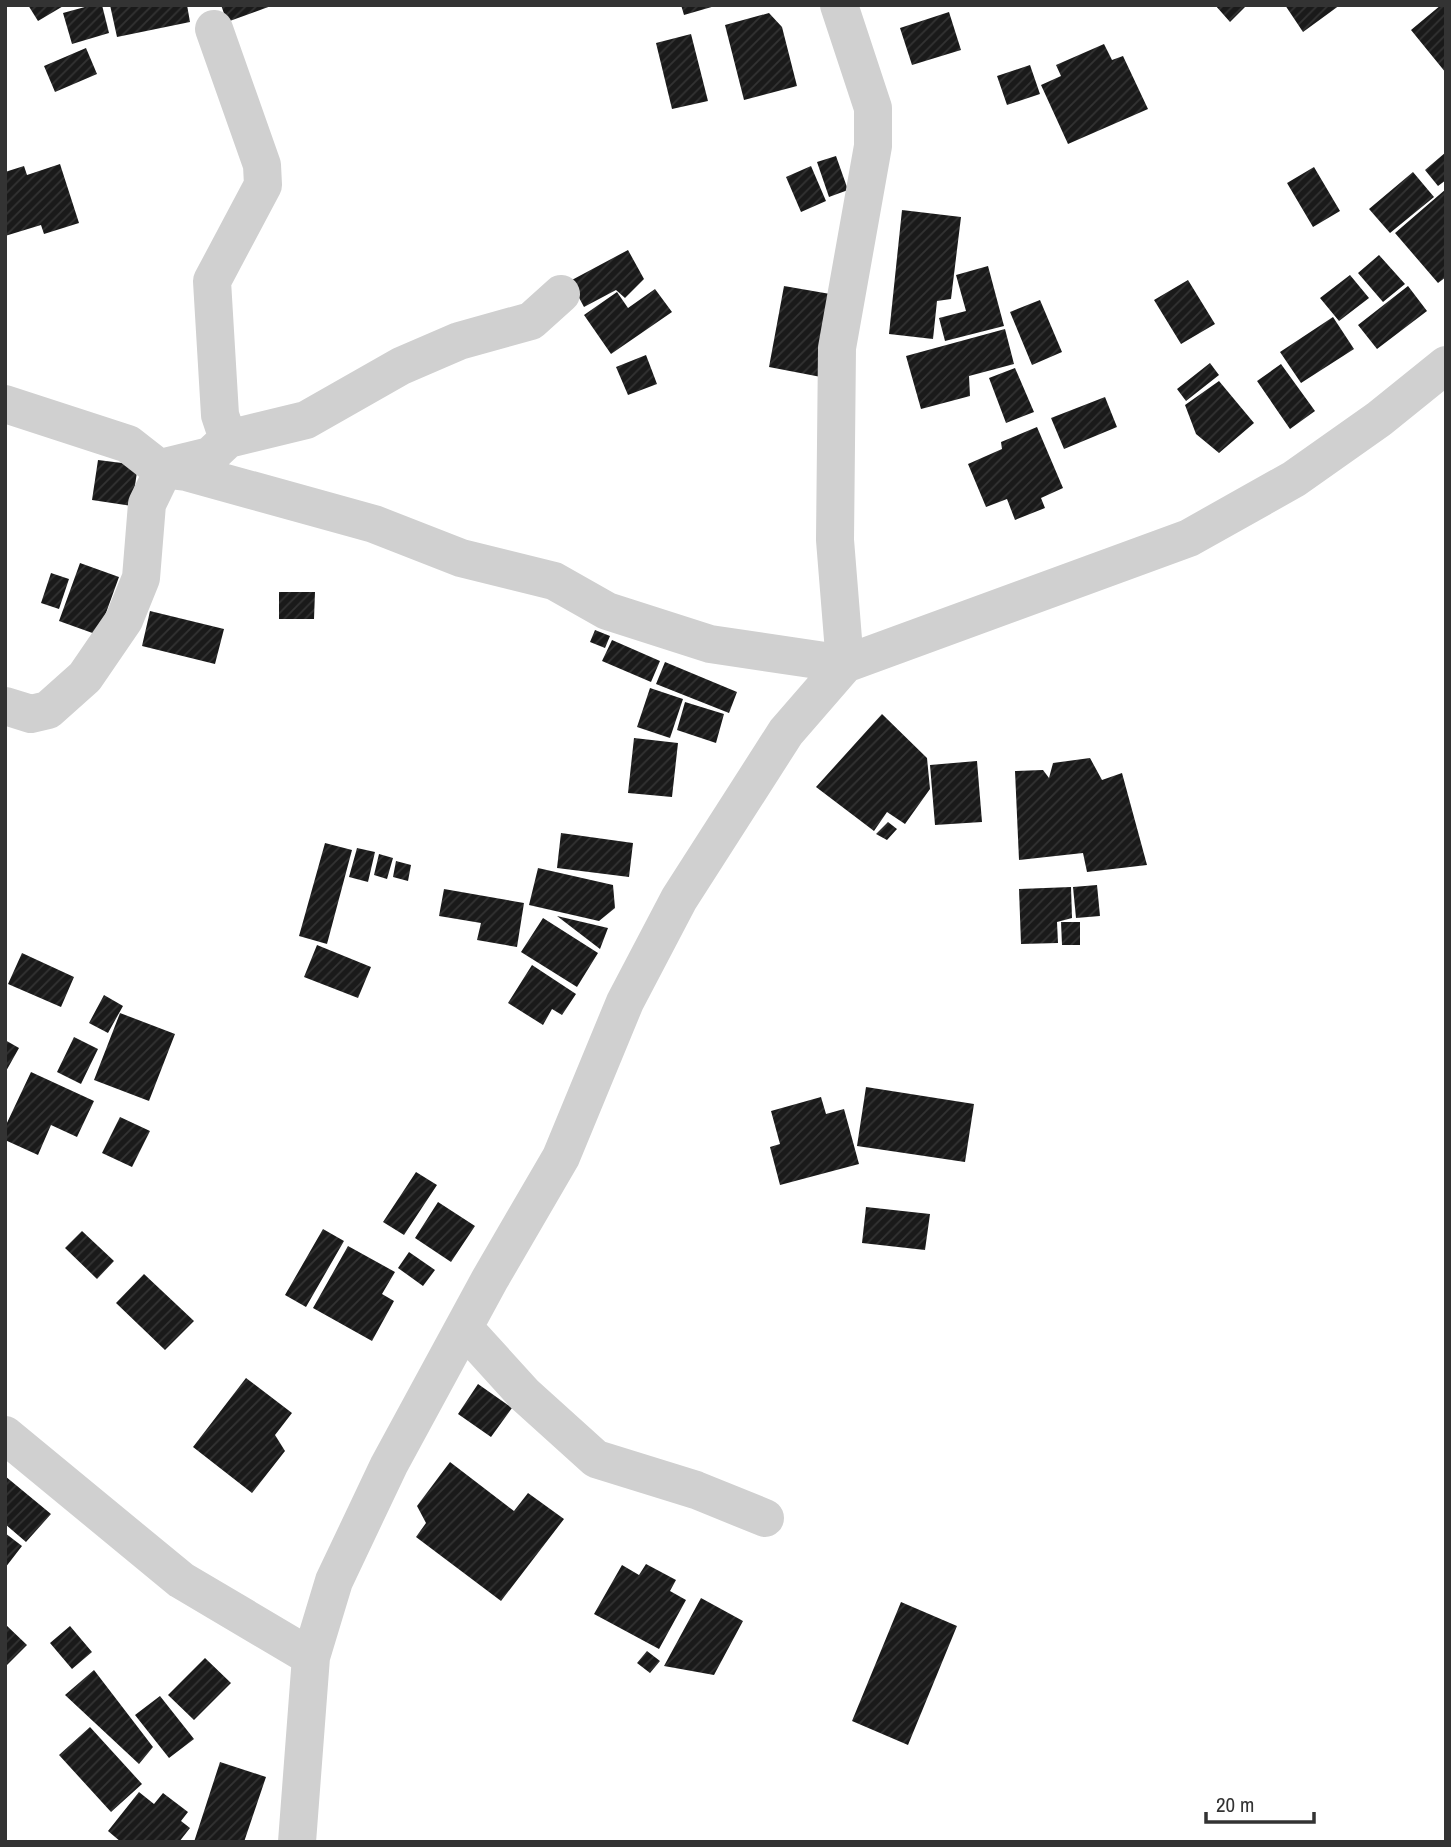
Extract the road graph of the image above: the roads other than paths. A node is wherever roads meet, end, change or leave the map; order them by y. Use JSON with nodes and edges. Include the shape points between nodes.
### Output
{"nodes":[{"id":1,"x":839,"y":5,"type":"edge"},
{"id":2,"x":215,"y":29,"type":"dead end"},
{"id":3,"x":561,"y":294,"type":"dead end"},
{"id":4,"x":1446,"y":365,"type":"edge"},
{"id":5,"x":5,"y":404,"type":"edge"},
{"id":6,"x":228,"y":439,"type":"junction"},
{"id":7,"x":162,"y":469,"type":"junction"},
{"id":8,"x":845,"y":664,"type":"junction"},
{"id":9,"x":5,"y":706,"type":"edge"},
{"id":10,"x":464,"y":1328,"type":"junction"},
{"id":11,"x":5,"y":1435,"type":"edge"},
{"id":12,"x":765,"y":1518,"type":"dead end"},
{"id":13,"x":311,"y":1657,"type":"junction"},
{"id":14,"x":297,"y":1842,"type":"edge"}],
"edges":[{"from":1,"to":8,"type":"street","via":[[873,108],[873,146],[837,348],[835,540]]},
{"from":2,"to":6,"type":"street","via":[[262,165],[263,185],[212,281],[220,415]]},
{"from":3,"to":6,"type":"street","via":[[531,321],[459,341],[401,366],[306,420]]},
{"from":4,"to":8,"type":"street","via":[[1294,479],[1189,538]]},
{"from":5,"to":7,"type":"street","via":[[128,444]]},
{"from":6,"to":7,"type":"street","via":[[209,456]]},
{"from":7,"to":8,"type":"street","via":[[374,524],[461,558],[554,581],[607,611],[710,644]]},
{"from":7,"to":9,"type":"street","via":[[147,504],[141,578],[124,620],[85,677],[48,710],[31,714]]},
{"from":8,"to":10,"type":"street","via":[[786,732],[679,899],[625,1002],[561,1157]]},
{"from":10,"to":12,"type":"street","via":[[524,1394],[596,1458]]},
{"from":10,"to":13,"type":"street","via":[[389,1465],[334,1581]]},
{"from":11,"to":13,"type":"street","via":[[181,1580]]},
{"from":13,"to":14,"type":"street"}]}
